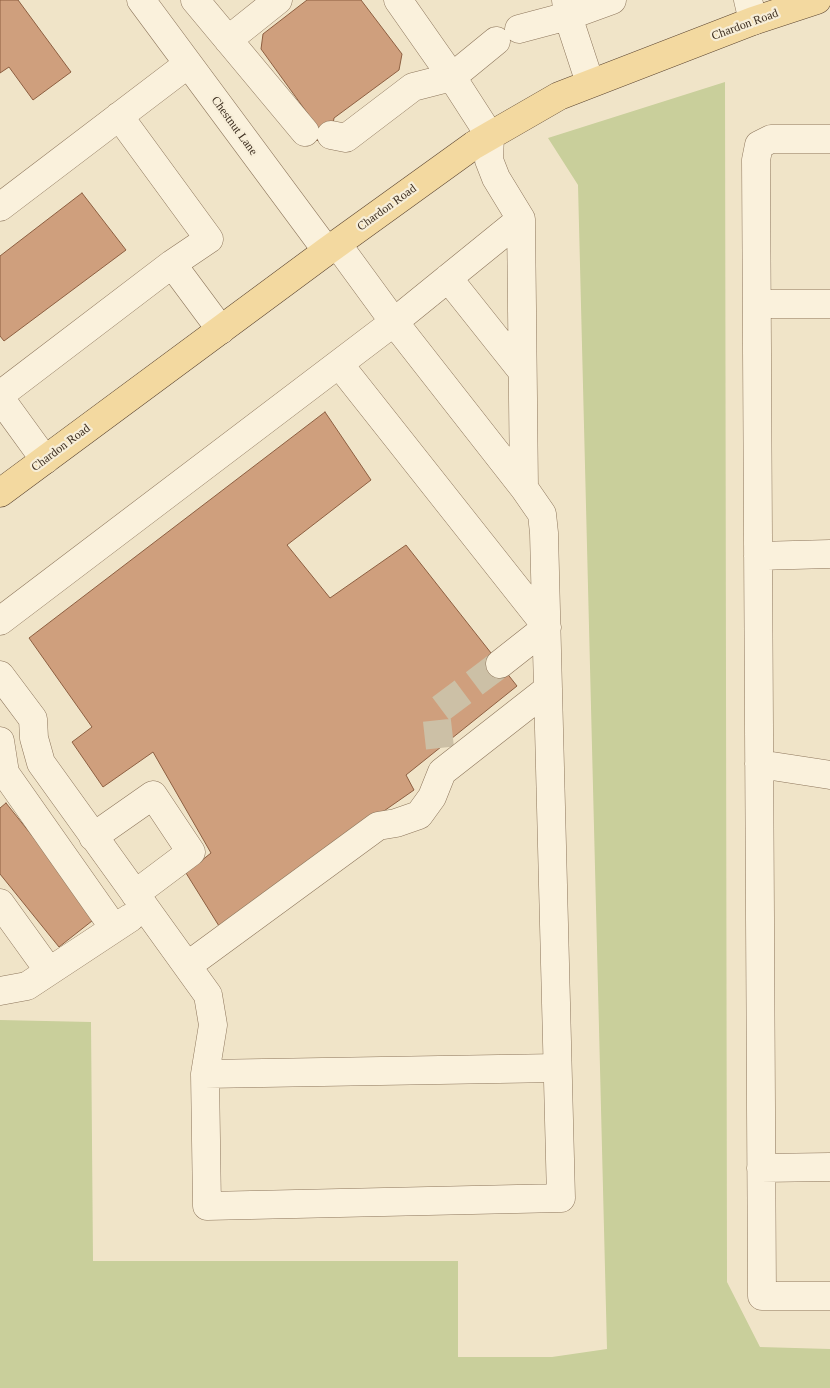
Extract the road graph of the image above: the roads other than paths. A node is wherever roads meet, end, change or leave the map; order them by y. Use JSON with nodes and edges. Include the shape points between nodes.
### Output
{"nodes":[{"id":1,"x":187,"y":0,"type":"edge"},
{"id":2,"x":195,"y":0,"type":"edge"},
{"id":3,"x":278,"y":0,"type":"edge"},
{"id":4,"x":398,"y":0,"type":"edge"},
{"id":5,"x":612,"y":0,"type":"edge"},
{"id":6,"x":817,"y":0,"type":"edge"},
{"id":7,"x":567,"y":8,"type":"edge"},
{"id":8,"x":148,"y":10,"type":"edge"},
{"id":9,"x":750,"y":10,"type":"edge"},
{"id":10,"x":228,"y":40,"type":"junction"},
{"id":11,"x":188,"y":64,"type":"junction"},
{"id":12,"x":452,"y":77,"type":"junction"},
{"id":13,"x":590,"y":84,"type":"junction"},
{"id":14,"x":119,"y":116,"type":"junction"},
{"id":15,"x":490,"y":136,"type":"junction"},
{"id":16,"x":830,"y":139,"type":"edge"},
{"id":17,"x":0,"y":207,"type":"edge"},
{"id":18,"x":521,"y":219,"type":"junction"},
{"id":19,"x":332,"y":248,"type":"junction"},
{"id":20,"x":172,"y":264,"type":"junction"},
{"id":21,"x":448,"y":278,"type":"junction"},
{"id":22,"x":758,"y":304,"type":"junction"},
{"id":23,"x":830,"y":304,"type":"edge"},
{"id":24,"x":394,"y":322,"type":"junction"},
{"id":25,"x":221,"y":330,"type":"junction"},
{"id":26,"x":339,"y":364,"type":"junction"},
{"id":27,"x":522,"y":371,"type":"junction"},
{"id":28,"x":0,"y":396,"type":"edge"},
{"id":29,"x":45,"y":460,"type":"junction"},
{"id":30,"x":524,"y":488,"type":"junction"},
{"id":31,"x":0,"y":494,"type":"edge"},
{"id":32,"x":830,"y":554,"type":"edge"},
{"id":33,"x":758,"y":556,"type":"junction"},
{"id":34,"x":0,"y":621,"type":"edge"},
{"id":35,"x":547,"y":628,"type":"junction"},
{"id":36,"x":500,"y":664,"type":"tunnel mouth"},
{"id":37,"x":0,"y":675,"type":"edge"},
{"id":38,"x":548,"y":689,"type":"junction"},
{"id":39,"x":0,"y":741,"type":"edge"},
{"id":40,"x":759,"y":764,"type":"junction"},
{"id":41,"x":2,"y":774,"type":"edge"},
{"id":42,"x":830,"y":775,"type":"edge"},
{"id":43,"x":93,"y":837,"type":"junction"},
{"id":44,"x":140,"y":901,"type":"junction"},
{"id":45,"x":0,"y":903,"type":"edge"},
{"id":46,"x":114,"y":928,"type":"junction"},
{"id":47,"x":187,"y":966,"type":"junction"},
{"id":48,"x":49,"y":971,"type":"junction"},
{"id":49,"x":0,"y":991,"type":"edge"},
{"id":50,"x":557,"y":1068,"type":"junction"},
{"id":51,"x":205,"y":1074,"type":"junction"},
{"id":52,"x":830,"y":1167,"type":"edge"},
{"id":53,"x":761,"y":1168,"type":"junction"},
{"id":54,"x":830,"y":1296,"type":"edge"}],
"edges":[{"from":1,"to":8,"type":"street"},
{"from":2,"to":10,"type":"street"},
{"from":3,"to":10,"type":"street"},
{"from":4,"to":12,"type":"street"},
{"from":5,"to":7,"type":"street"},
{"from":6,"to":9,"type":"main road","name":"Chardon Road"},
{"from":7,"to":12,"type":"street","via":[[508,35]]},
{"from":7,"to":13,"type":"street"},
{"from":8,"to":11,"type":"street","name":"Chestnut Lane"},
{"from":9,"to":13,"type":"main road","name":"Chardon Road"},
{"from":10,"to":12,"type":"street","via":[[318,134],[346,138],[413,87]]},
{"from":11,"to":14,"type":"street"},
{"from":11,"to":19,"type":"street","name":"Chestnut Lane"},
{"from":12,"to":15,"type":"street"},
{"from":13,"to":15,"type":"main road","name":"Chardon Road","via":[[559,96]]},
{"from":14,"to":17,"type":"street"},
{"from":14,"to":20,"type":"street","via":[[208,239]]},
{"from":15,"to":18,"type":"street","via":[[489,160]]},
{"from":15,"to":19,"type":"main road","name":"Chardon Road"},
{"from":16,"to":22,"type":"street","via":[[770,139],[759,145],[756,160]]},
{"from":18,"to":21,"type":"street"},
{"from":18,"to":27,"type":"street"},
{"from":19,"to":24,"type":"street","name":"Chestnut Lane"},
{"from":19,"to":25,"type":"main road","name":"Chardon Road"},
{"from":20,"to":25,"type":"street"},
{"from":20,"to":28,"type":"street"},
{"from":21,"to":24,"type":"street"},
{"from":21,"to":27,"type":"street"},
{"from":22,"to":23,"type":"street"},
{"from":22,"to":33,"type":"street"},
{"from":24,"to":26,"type":"street"},
{"from":24,"to":30,"type":"street","name":"Chestnut Lane"},
{"from":25,"to":29,"type":"main road","name":"Chardon Road"},
{"from":26,"to":34,"type":"street"},
{"from":26,"to":35,"type":"street"},
{"from":27,"to":30,"type":"street"},
{"from":28,"to":29,"type":"street"},
{"from":29,"to":31,"type":"main road","name":"Chardon Road"},
{"from":30,"to":35,"type":"street","name":"Chestnut Lane","via":[[542,514]]},
{"from":32,"to":33,"type":"street"},
{"from":33,"to":40,"type":"street"},
{"from":35,"to":36,"type":"street"},
{"from":35,"to":38,"type":"street","name":"Chestnut Lane"},
{"from":37,"to":43,"type":"street","via":[[33,719],[41,763]]},
{"from":38,"to":47,"type":"street","via":[[441,760],[432,797],[419,815],[378,826]]},
{"from":38,"to":50,"type":"street","name":"Chestnut Lane"},
{"from":39,"to":41,"type":"street"},
{"from":40,"to":42,"type":"street"},
{"from":40,"to":53,"type":"street"},
{"from":41,"to":46,"type":"street"},
{"from":43,"to":44,"type":"street"},
{"from":43,"to":44,"type":"street","via":[[153,796],[191,852]]},
{"from":44,"to":46,"type":"street"},
{"from":44,"to":47,"type":"street"},
{"from":45,"to":48,"type":"street"},
{"from":46,"to":48,"type":"street"},
{"from":47,"to":51,"type":"street","via":[[208,995],[213,1025]]},
{"from":48,"to":49,"type":"street","via":[[27,986]]},
{"from":50,"to":51,"type":"street"},
{"from":50,"to":51,"type":"street","name":"Chestnut Lane","via":[[561,1198],[207,1206]]},
{"from":52,"to":53,"type":"street"},
{"from":53,"to":54,"type":"street","via":[[762,1296]]}]}
